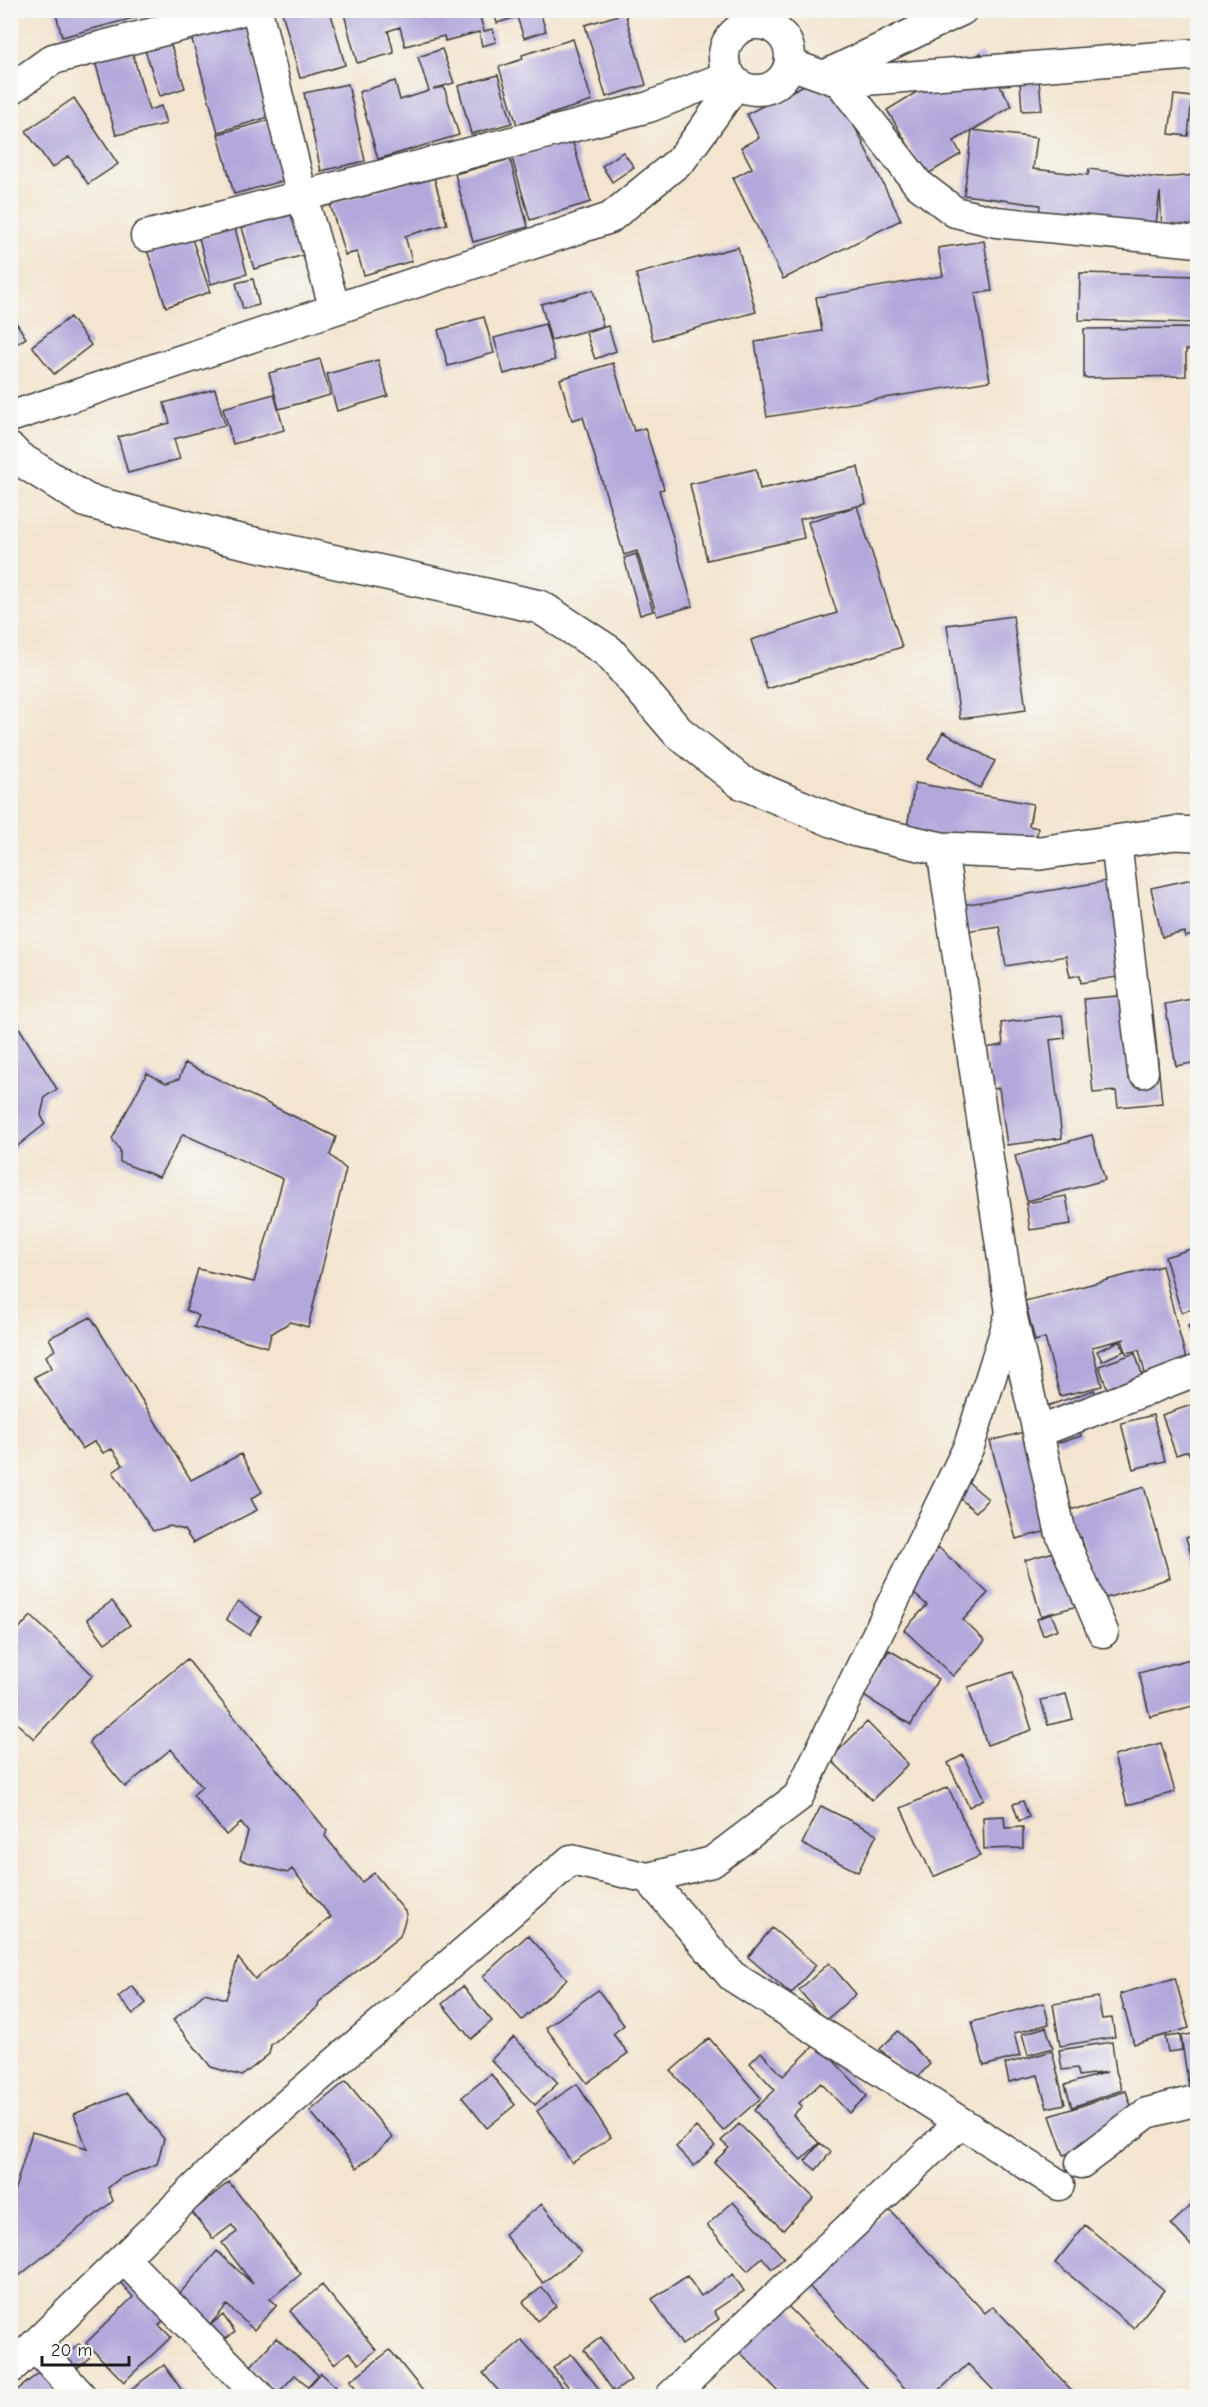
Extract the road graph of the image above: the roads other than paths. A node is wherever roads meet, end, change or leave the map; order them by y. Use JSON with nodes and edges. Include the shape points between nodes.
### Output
{"nodes":[{"id":1,"x":242,"y":10,"type":"edge"},
{"id":2,"x":257,"y":10,"type":"edge"},
{"id":3,"x":962,"y":10,"type":"edge"},
{"id":4,"x":751,"y":17,"type":"edge"},
{"id":5,"x":1197,"y":54,"type":"edge"},
{"id":6,"x":790,"y":64,"type":"junction"},
{"id":7,"x":733,"y":79,"type":"junction"},
{"id":8,"x":832,"y":79,"type":"junction"},
{"id":9,"x":10,"y":90,"type":"edge"},
{"id":10,"x":302,"y":196,"type":"junction"},
{"id":11,"x":146,"y":236,"type":"dead end"},
{"id":12,"x":1197,"y":242,"type":"edge"},
{"id":13,"x":335,"y":309,"type":"junction"},
{"id":14,"x":10,"y":417,"type":"edge"},
{"id":15,"x":10,"y":450,"type":"edge"},
{"id":16,"x":1197,"y":834,"type":"edge"},
{"id":17,"x":1116,"y":842,"type":"junction"},
{"id":18,"x":942,"y":849,"type":"junction"},
{"id":19,"x":1143,"y":1072,"type":"dead end"},
{"id":20,"x":1011,"y":1313,"type":"junction"},
{"id":21,"x":1197,"y":1370,"type":"edge"},
{"id":22,"x":1038,"y":1432,"type":"junction"},
{"id":23,"x":1103,"y":1632,"type":"dead end"},
{"id":24,"x":648,"y":1878,"type":"junction"},
{"id":25,"x":1197,"y":2100,"type":"edge"},
{"id":26,"x":960,"y":2123,"type":"junction"},
{"id":27,"x":1081,"y":2163,"type":"dead end"},
{"id":28,"x":1059,"y":2186,"type":"dead end"},
{"id":29,"x":124,"y":2259,"type":"junction"},
{"id":30,"x":36,"y":2347,"type":"junction"},
{"id":31,"x":10,"y":2369,"type":"edge"},
{"id":32,"x":81,"y":2397,"type":"edge"},
{"id":33,"x":259,"y":2397,"type":"edge"},
{"id":34,"x":671,"y":2397,"type":"edge"}],
"edges":[{"from":1,"to":9,"type":"street","via":[[53,60]]},
{"from":2,"to":10,"type":"street"},
{"from":3,"to":8,"type":"street"},
{"from":4,"to":6,"type":"street","via":[[783,35]]},
{"from":4,"to":7,"type":"street","via":[[728,42],[724,53]]},
{"from":5,"to":8,"type":"street"},
{"from":6,"to":7,"type":"street","via":[[779,82],[770,87],[747,88]]},
{"from":6,"to":8,"type":"street"},
{"from":7,"to":10,"type":"street","via":[[649,107]]},
{"from":7,"to":13,"type":"street","via":[[682,159],[610,218]]},
{"from":8,"to":12,"type":"street","via":[[918,184],[955,212],[996,222]]},
{"from":10,"to":11,"type":"street"},
{"from":10,"to":13,"type":"street"},
{"from":13,"to":14,"type":"street"},
{"from":15,"to":18,"type":"street","via":[[87,501],[227,538],[540,607],[609,652],[678,732],[741,782],[856,830]]},
{"from":16,"to":17,"type":"street","via":[[1175,833]]},
{"from":17,"to":18,"type":"street","via":[[1040,854]]},
{"from":17,"to":19,"type":"street"},
{"from":18,"to":20,"type":"street"},
{"from":20,"to":22,"type":"street"},
{"from":20,"to":24,"type":"street","via":[[969,1446],[798,1797],[712,1862]]},
{"from":21,"to":22,"type":"street"},
{"from":22,"to":23,"type":"street","via":[[1061,1534]]},
{"from":24,"to":26,"type":"street","via":[[732,1976]]},
{"from":24,"to":29,"type":"street","via":[[571,1860],[234,2150]]},
{"from":25,"to":27,"type":"street","via":[[1147,2113]]},
{"from":26,"to":28,"type":"street"},
{"from":26,"to":34,"type":"street"},
{"from":29,"to":30,"type":"street"},
{"from":29,"to":33,"type":"street"},
{"from":30,"to":31,"type":"street"},
{"from":30,"to":32,"type":"street"}]}
